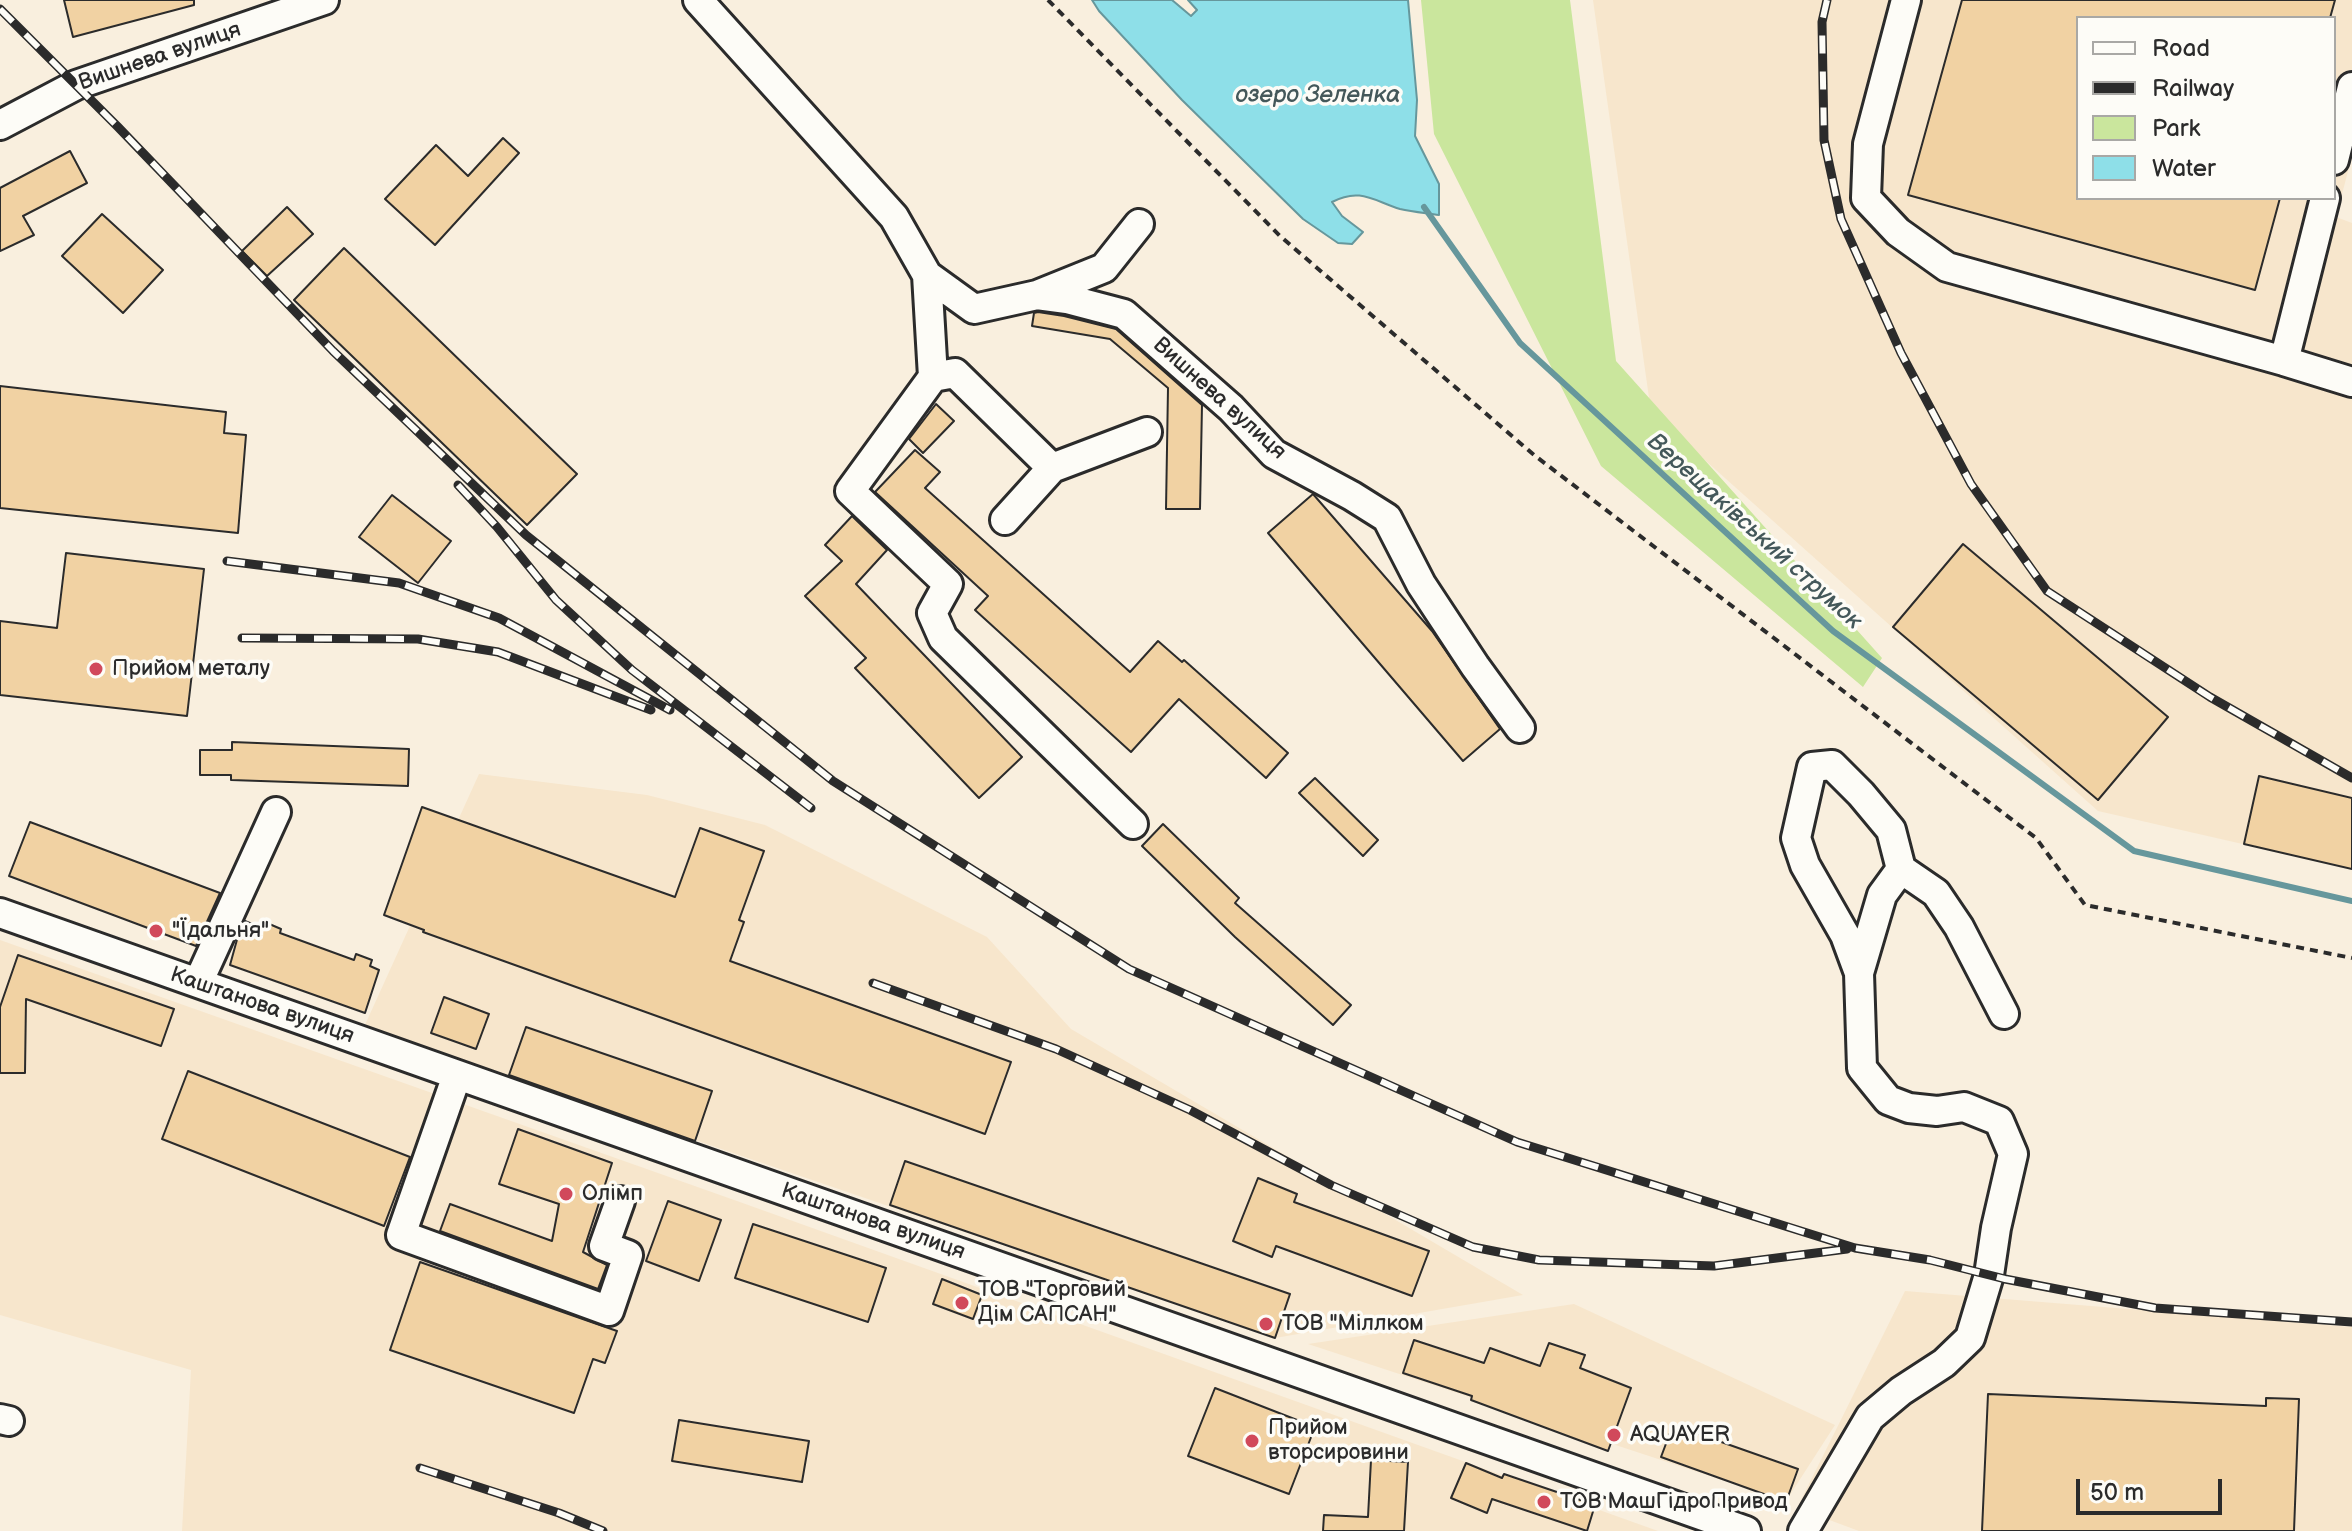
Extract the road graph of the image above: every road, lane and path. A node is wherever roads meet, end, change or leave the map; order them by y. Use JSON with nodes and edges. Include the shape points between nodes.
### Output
{"nodes":[{"id":1,"x":324,"y":0,"type":"edge"},
{"id":2,"x":698,"y":0,"type":"edge"},
{"id":3,"x":1048,"y":0,"type":"edge"},
{"id":4,"x":1906,"y":0,"type":"edge"},
{"id":5,"x":281,"y":7,"type":"edge"},
{"id":6,"x":2352,"y":87,"type":"edge"},
{"id":7,"x":0,"y":125,"type":"edge"},
{"id":8,"x":2336,"y":152,"type":"edge"},
{"id":9,"x":2324,"y":200,"type":"edge"},
{"id":10,"x":1139,"y":224,"type":"dead end"},
{"id":11,"x":927,"y":275,"type":"junction"},
{"id":12,"x":1037,"y":295,"type":"junction"},
{"id":13,"x":2284,"y":361,"type":"junction"},
{"id":14,"x":933,"y":377,"type":"junction"},
{"id":15,"x":2352,"y":382,"type":"edge"},
{"id":16,"x":1147,"y":432,"type":"dead end"},
{"id":17,"x":1052,"y":468,"type":"junction"},
{"id":18,"x":1005,"y":520,"type":"dead end"},
{"id":19,"x":1520,"y":728,"type":"dead end"},
{"id":20,"x":276,"y":812,"type":"dead end"},
{"id":21,"x":1133,"y":824,"type":"dead end"},
{"id":22,"x":1901,"y":869,"type":"junction"},
{"id":23,"x":0,"y":913,"type":"edge"},
{"id":24,"x":2352,"y":958,"type":"edge"},
{"id":25,"x":1859,"y":973,"type":"junction"},
{"id":26,"x":198,"y":983,"type":"junction"},
{"id":27,"x":2004,"y":1014,"type":"dead end"},
{"id":28,"x":457,"y":1075,"type":"junction"},
{"id":29,"x":620,"y":1201,"type":"dead end"},
{"id":30,"x":1746,"y":1531,"type":"edge"},
{"id":31,"x":1803,"y":1531,"type":"edge"}],
"edges":[{"from":1,"to":5,"type":"street","name":"Вишнева вулиця"},
{"from":2,"to":11,"type":"street","name":"Вишнева вулиця","via":[[894,217]]},
{"from":3,"to":24,"type":"path","via":[[1280,236],[1534,455],[2036,838],[2085,905]]},
{"from":4,"to":13,"type":"street","via":[[1868,144],[1866,198],[1898,232],[1947,267]]},
{"from":5,"to":7,"type":"street","name":"Вишнева вулиця","via":[[76,85]]},
{"from":6,"to":8,"type":"street"},
{"from":9,"to":13,"type":"street"},
{"from":10,"to":12,"type":"street","name":"Вишнева вулиця","via":[[1104,268]]},
{"from":11,"to":12,"type":"street","name":"Вишнева вулиця","via":[[974,309]]},
{"from":11,"to":14,"type":"street","name":"Вишнева вулиця"},
{"from":12,"to":19,"type":"street","name":"Вишнева вулиця","via":[[1124,314],[1231,408],[1274,454],[1387,518],[1421,584]]},
{"from":13,"to":15,"type":"street"},
{"from":14,"to":17,"type":"street","via":[[955,373]]},
{"from":14,"to":21,"type":"street","via":[[850,491],[948,584],[932,613],[943,638]]},
{"from":16,"to":17,"type":"street"},
{"from":17,"to":18,"type":"street"},
{"from":20,"to":26,"type":"street"},
{"from":22,"to":25,"type":"street","via":[[1882,895]]},
{"from":22,"to":25,"type":"street","via":[[1891,830],[1861,794],[1832,765],[1812,767],[1796,838]]},
{"from":22,"to":27,"type":"street","via":[[1936,893]]},
{"from":23,"to":26,"type":"street","name":"Каштанова вулиця"},
{"from":25,"to":31,"type":"street","via":[[1862,1068],[1888,1100],[1937,1111],[1964,1107],[1999,1121],[2013,1154],[1989,1275],[1970,1338],[1870,1417]]},
{"from":26,"to":28,"type":"street","name":"Каштанова вулиця"},
{"from":28,"to":29,"type":"street","via":[[401,1235],[609,1311],[628,1255],[604,1246]]},
{"from":28,"to":30,"type":"street","name":"Каштанова вулиця"}]}
